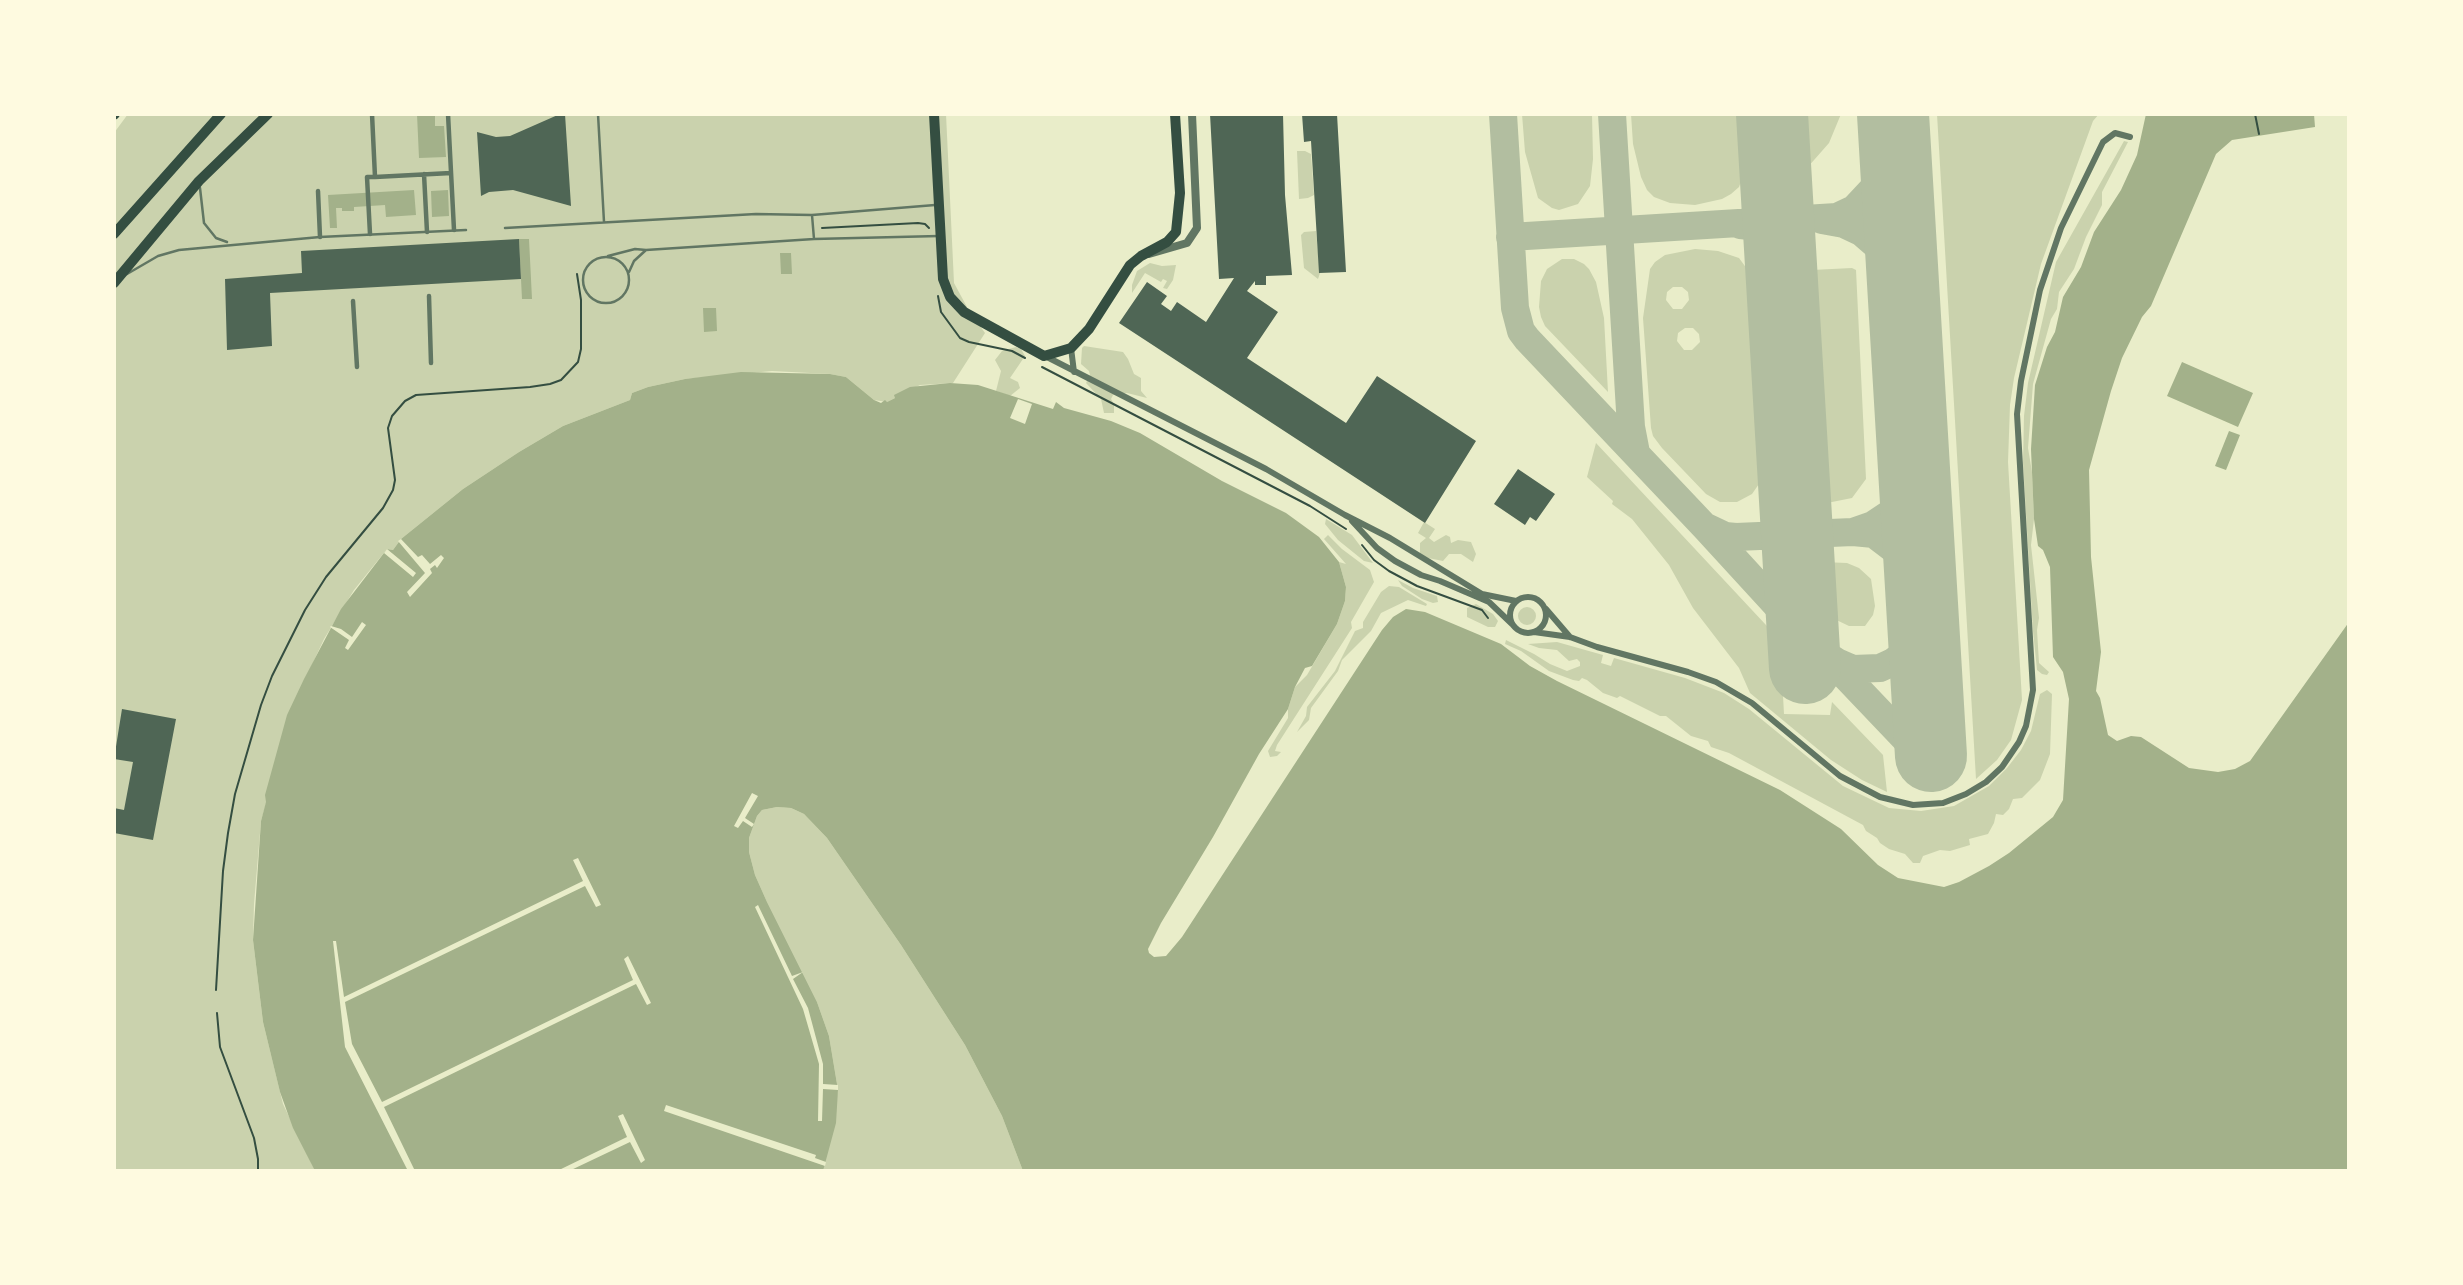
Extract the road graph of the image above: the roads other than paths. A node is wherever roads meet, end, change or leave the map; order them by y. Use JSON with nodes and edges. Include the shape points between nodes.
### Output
{"nodes":[{"id":1,"x":221,"y":114,"type":"edge"},
{"id":2,"x":268,"y":114,"type":"edge"},
{"id":3,"x":372,"y":114,"type":"edge"},
{"id":4,"x":448,"y":114,"type":"edge"},
{"id":5,"x":598,"y":114,"type":"edge"},
{"id":6,"x":934,"y":114,"type":"edge"},
{"id":7,"x":1175,"y":114,"type":"edge"},
{"id":8,"x":1192,"y":114,"type":"edge"},
{"id":9,"x":2130,"y":137,"type":"dead end"},
{"id":10,"x":451,"y":173,"type":"junction"},
{"id":11,"x":424,"y":174,"type":"junction"},
{"id":12,"x":375,"y":177,"type":"junction"},
{"id":13,"x":199,"y":181,"type":"junction"},
{"id":14,"x":318,"y":191,"type":"dead end"},
{"id":15,"x":939,"y":205,"type":"junction"},
{"id":16,"x":812,"y":215,"type":"junction"},
{"id":17,"x":604,"y":222,"type":"junction"},
{"id":18,"x":505,"y":228,"type":"dead end"},
{"id":19,"x":454,"y":230,"type":"junction"},
{"id":20,"x":466,"y":230,"type":"dead end"},
{"id":21,"x":427,"y":232,"type":"junction"},
{"id":22,"x":114,"y":234,"type":"edge"},
{"id":23,"x":370,"y":234,"type":"junction"},
{"id":24,"x":941,"y":236,"type":"junction"},
{"id":25,"x":320,"y":237,"type":"junction"},
{"id":26,"x":814,"y":239,"type":"junction"},
{"id":27,"x":230,"y":244,"type":"junction"},
{"id":28,"x":646,"y":250,"type":"junction"},
{"id":29,"x":1141,"y":256,"type":"junction"},
{"id":30,"x":606,"y":257,"type":"junction"},
{"id":31,"x":629,"y":279,"type":"junction"},
{"id":32,"x":114,"y":282,"type":"edge"},
{"id":33,"x":429,"y":296,"type":"dead end"},
{"id":34,"x":353,"y":301,"type":"dead end"},
{"id":35,"x":1071,"y":348,"type":"junction"},
{"id":36,"x":1044,"y":356,"type":"junction"},
{"id":37,"x":431,"y":363,"type":"dead end"},
{"id":38,"x":357,"y":367,"type":"dead end"},
{"id":39,"x":1074,"y":372,"type":"junction"},
{"id":40,"x":1345,"y":515,"type":"junction"},
{"id":41,"x":1516,"y":601,"type":"junction"},
{"id":42,"x":1545,"y":609,"type":"junction"},
{"id":43,"x":1512,"y":624,"type":"junction"},
{"id":44,"x":1534,"y":632,"type":"junction"},
{"id":45,"x":1570,"y":637,"type":"junction"}],
"edges":[{"from":1,"to":22,"type":"highway"},
{"from":2,"to":13,"type":"highway"},
{"from":3,"to":12,"type":"street"},
{"from":4,"to":10,"type":"street"},
{"from":5,"to":17,"type":"lane"},
{"from":6,"to":15,"type":"main road"},
{"from":7,"to":29,"type":"main road","via":[[1178,226],[1173,238]]},
{"from":8,"to":29,"type":"street","via":[[1195,233],[1184,244]]},
{"from":9,"to":45,"type":"street","via":[[2115,132],[2103,142],[2058,238],[2033,321],[2017,414],[2033,690],[2019,742],[1994,775],[1943,803],[1913,805],[1880,797],[1840,776],[1731,690],[1688,672]]},
{"from":10,"to":11,"type":"street"},
{"from":10,"to":19,"type":"street"},
{"from":11,"to":12,"type":"street"},
{"from":11,"to":21,"type":"street"},
{"from":12,"to":23,"type":"street","via":[[367,177]]},
{"from":13,"to":27,"type":"lane","via":[[204,223],[216,238]]},
{"from":13,"to":32,"type":"highway"},
{"from":14,"to":25,"type":"street"},
{"from":15,"to":16,"type":"lane"},
{"from":15,"to":24,"type":"main road"},
{"from":16,"to":17,"type":"lane"},
{"from":16,"to":26,"type":"lane"},
{"from":17,"to":18,"type":"lane"},
{"from":19,"to":20,"type":"lane"},
{"from":19,"to":21,"type":"lane"},
{"from":21,"to":23,"type":"lane"},
{"from":23,"to":25,"type":"lane"},
{"from":24,"to":26,"type":"lane"},
{"from":24,"to":36,"type":"main road","via":[[943,279],[950,297],[964,312]]},
{"from":25,"to":27,"type":"lane"},
{"from":26,"to":28,"type":"lane"},
{"from":27,"to":32,"type":"lane","via":[[167,253]]},
{"from":28,"to":30,"type":"lane"},
{"from":28,"to":31,"type":"lane","via":[[629,269]]},
{"from":29,"to":35,"type":"main road"},
{"from":30,"to":31,"type":"lane","via":[[619,261]]},
{"from":30,"to":31,"type":"lane","via":[[585,269],[583,282],[589,296],[602,303],[617,301],[626,292]]},
{"from":33,"to":37,"type":"street"},
{"from":34,"to":38,"type":"street"},
{"from":35,"to":36,"type":"main road"},
{"from":35,"to":39,"type":"street"},
{"from":36,"to":39,"type":"street"},
{"from":39,"to":40,"type":"street"},
{"from":40,"to":41,"type":"street","via":[[1482,594]]},
{"from":40,"to":43,"type":"street","via":[[1395,561],[1489,602]]},
{"from":41,"to":42,"type":"street","via":[[1531,597]]},
{"from":41,"to":43,"type":"street","via":[[1510,612]]},
{"from":42,"to":44,"type":"street","via":[[1545,621]]},
{"from":42,"to":45,"type":"street"},
{"from":43,"to":44,"type":"street","via":[[1521,632]]},
{"from":44,"to":45,"type":"street"}]}
